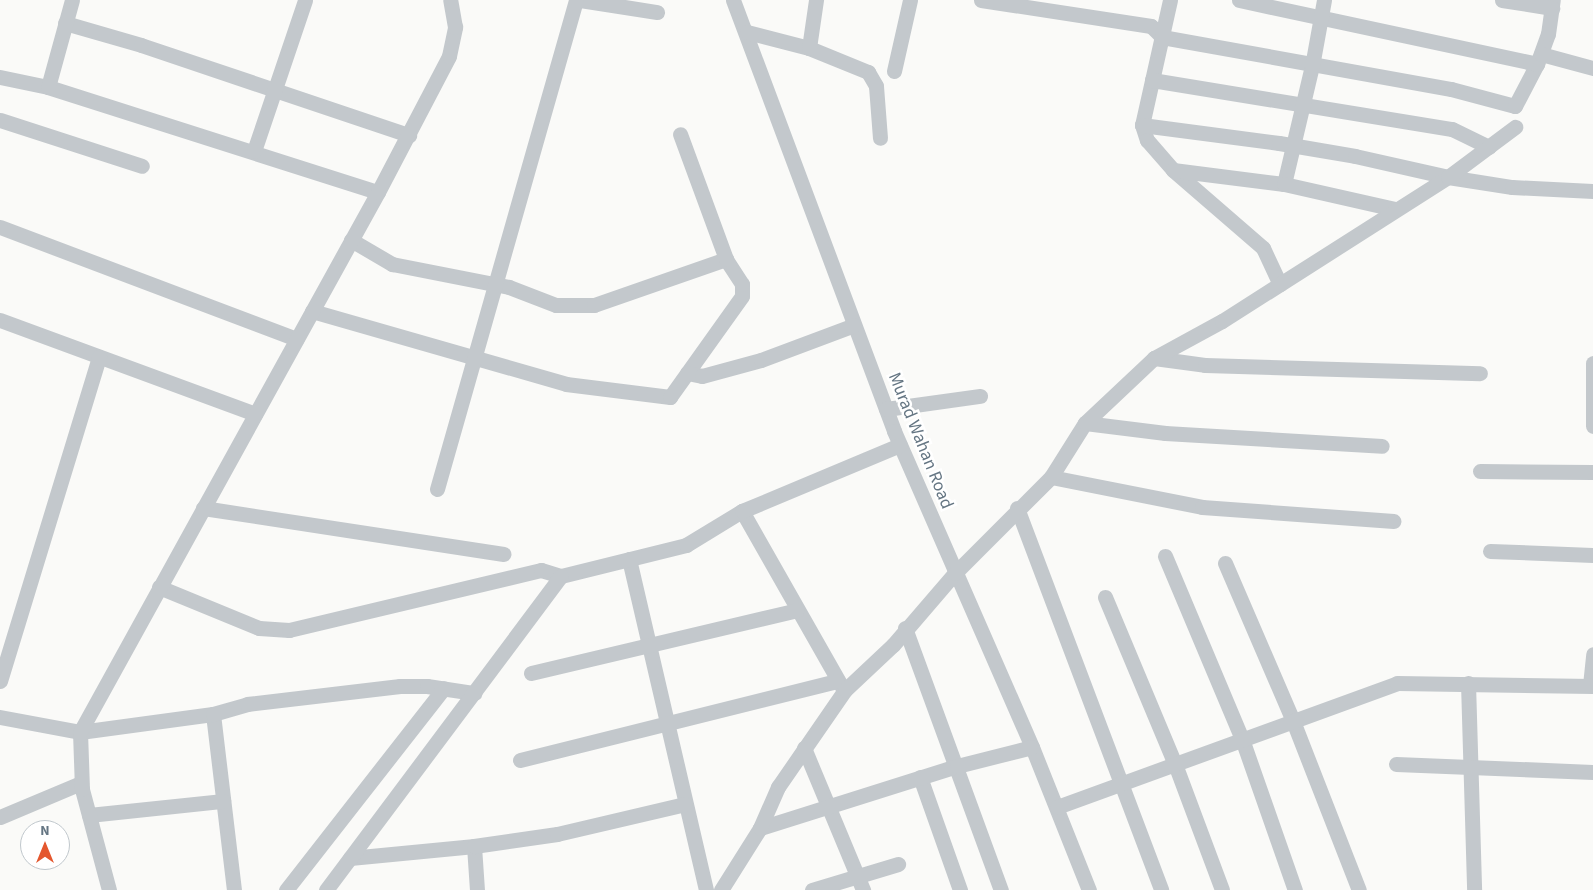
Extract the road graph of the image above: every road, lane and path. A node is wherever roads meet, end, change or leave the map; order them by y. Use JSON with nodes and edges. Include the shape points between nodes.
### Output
{"nodes":[{"id":1,"x":72,"y":0,"type":"edge"},
{"id":2,"x":305,"y":0,"type":"edge"},
{"id":3,"x":450,"y":0,"type":"edge"},
{"id":4,"x":576,"y":0,"type":"edge"},
{"id":5,"x":580,"y":0,"type":"edge"},
{"id":6,"x":733,"y":0,"type":"edge"},
{"id":7,"x":816,"y":0,"type":"edge"},
{"id":8,"x":910,"y":0,"type":"edge"},
{"id":9,"x":982,"y":0,"type":"edge"},
{"id":10,"x":1170,"y":0,"type":"edge"},
{"id":11,"x":1240,"y":0,"type":"edge"},
{"id":12,"x":1324,"y":0,"type":"edge"},
{"id":13,"x":1502,"y":0,"type":"edge"},
{"id":14,"x":1552,"y":4,"type":"edge"},
{"id":15,"x":657,"y":12,"type":"dead end"},
{"id":16,"x":1321,"y":15,"type":"junction"},
{"id":17,"x":65,"y":23,"type":"junction"},
{"id":18,"x":747,"y":32,"type":"junction"},
{"id":19,"x":1162,"y":37,"type":"junction"},
{"id":20,"x":809,"y":48,"type":"junction"},
{"id":21,"x":1539,"y":59,"type":"junction"},
{"id":22,"x":1312,"y":66,"type":"junction"},
{"id":23,"x":1593,"y":68,"type":"edge"},
{"id":24,"x":894,"y":70,"type":"dead end"},
{"id":25,"x":0,"y":77,"type":"edge"},
{"id":26,"x":1152,"y":80,"type":"junction"},
{"id":27,"x":48,"y":88,"type":"junction"},
{"id":28,"x":274,"y":90,"type":"junction"},
{"id":29,"x":1303,"y":105,"type":"junction"},
{"id":30,"x":0,"y":120,"type":"edge"},
{"id":31,"x":1142,"y":125,"type":"junction"},
{"id":32,"x":1515,"y":128,"type":"dead end"},
{"id":33,"x":680,"y":134,"type":"dead end"},
{"id":34,"x":409,"y":135,"type":"junction"},
{"id":35,"x":880,"y":138,"type":"dead end"},
{"id":36,"x":1293,"y":145,"type":"junction"},
{"id":37,"x":1489,"y":147,"type":"junction"},
{"id":38,"x":254,"y":151,"type":"junction"},
{"id":39,"x":142,"y":166,"type":"dead end"},
{"id":40,"x":1173,"y":170,"type":"junction"},
{"id":41,"x":1448,"y":177,"type":"junction"},
{"id":42,"x":1284,"y":184,"type":"junction"},
{"id":43,"x":1593,"y":191,"type":"edge"},
{"id":44,"x":378,"y":192,"type":"junction"},
{"id":45,"x":1395,"y":209,"type":"junction"},
{"id":46,"x":0,"y":227,"type":"edge"},
{"id":47,"x":351,"y":240,"type":"junction"},
{"id":48,"x":726,"y":260,"type":"junction"},
{"id":49,"x":1280,"y":284,"type":"junction"},
{"id":50,"x":496,"y":286,"type":"junction"},
{"id":51,"x":312,"y":312,"type":"junction"},
{"id":52,"x":0,"y":320,"type":"edge"},
{"id":53,"x":854,"y":325,"type":"junction"},
{"id":54,"x":297,"y":339,"type":"junction"},
{"id":55,"x":99,"y":357,"type":"junction"},
{"id":56,"x":475,"y":357,"type":"junction"},
{"id":57,"x":1154,"y":358,"type":"junction"},
{"id":58,"x":1593,"y":363,"type":"edge"},
{"id":59,"x":687,"y":373,"type":"junction"},
{"id":60,"x":1480,"y":373,"type":"dead end"},
{"id":61,"x":1592,"y":382,"type":"edge"},
{"id":62,"x":980,"y":396,"type":"dead end"},
{"id":63,"x":886,"y":409,"type":"junction"},
{"id":64,"x":255,"y":414,"type":"junction"},
{"id":65,"x":1084,"y":423,"type":"junction"},
{"id":66,"x":1593,"y":426,"type":"edge"},
{"id":67,"x":900,"y":445,"type":"junction"},
{"id":68,"x":1382,"y":446,"type":"dead end"},
{"id":69,"x":1480,"y":470,"type":"dead end"},
{"id":70,"x":1593,"y":472,"type":"edge"},
{"id":71,"x":1051,"y":477,"type":"junction"},
{"id":72,"x":437,"y":490,"type":"dead end"},
{"id":73,"x":203,"y":508,"type":"junction"},
{"id":74,"x":1017,"y":508,"type":"junction"},
{"id":75,"x":742,"y":511,"type":"junction"},
{"id":76,"x":1394,"y":521,"type":"dead end"},
{"id":77,"x":1490,"y":551,"type":"dead end"},
{"id":78,"x":503,"y":554,"type":"dead end"},
{"id":79,"x":1593,"y":555,"type":"edge"},
{"id":80,"x":1165,"y":556,"type":"dead end"},
{"id":81,"x":629,"y":559,"type":"junction"},
{"id":82,"x":1226,"y":562,"type":"dead end"},
{"id":83,"x":954,"y":573,"type":"junction"},
{"id":84,"x":561,"y":576,"type":"junction"},
{"id":85,"x":159,"y":587,"type":"junction"},
{"id":86,"x":1105,"y":597,"type":"dead end"},
{"id":87,"x":797,"y":610,"type":"junction"},
{"id":88,"x":905,"y":628,"type":"junction"},
{"id":89,"x":649,"y":643,"type":"junction"},
{"id":90,"x":1593,"y":654,"type":"edge"},
{"id":91,"x":531,"y":673,"type":"dead end"},
{"id":92,"x":0,"y":681,"type":"edge"},
{"id":93,"x":1468,"y":683,"type":"junction"},
{"id":94,"x":1592,"y":685,"type":"edge"},
{"id":95,"x":841,"y":686,"type":"junction"},
{"id":96,"x":444,"y":688,"type":"junction"},
{"id":97,"x":474,"y":693,"type":"junction"},
{"id":98,"x":213,"y":714,"type":"junction"},
{"id":99,"x":0,"y":717,"type":"edge"},
{"id":100,"x":1293,"y":721,"type":"junction"},
{"id":101,"x":667,"y":725,"type":"junction"},
{"id":102,"x":80,"y":732,"type":"junction"},
{"id":103,"x":1242,"y":739,"type":"junction"},
{"id":104,"x":1032,"y":747,"type":"junction"},
{"id":105,"x":804,"y":748,"type":"junction"},
{"id":106,"x":520,"y":760,"type":"dead end"},
{"id":107,"x":1175,"y":764,"type":"junction"},
{"id":108,"x":1396,"y":764,"type":"dead end"},
{"id":109,"x":957,"y":766,"type":"junction"},
{"id":110,"x":1470,"y":766,"type":"junction"},
{"id":111,"x":1593,"y":772,"type":"edge"},
{"id":112,"x":920,"y":777,"type":"junction"},
{"id":113,"x":81,"y":783,"type":"junction"},
{"id":114,"x":1122,"y":785,"type":"junction"},
{"id":115,"x":222,"y":802,"type":"junction"},
{"id":116,"x":685,"y":804,"type":"junction"},
{"id":117,"x":831,"y":807,"type":"junction"},
{"id":118,"x":1057,"y":807,"type":"junction"},
{"id":119,"x":89,"y":815,"type":"junction"},
{"id":120,"x":0,"y":817,"type":"edge"},
{"id":121,"x":760,"y":828,"type":"junction"},
{"id":122,"x":474,"y":846,"type":"junction"},
{"id":123,"x":350,"y":858,"type":"junction"},
{"id":124,"x":898,"y":864,"type":"dead end"},
{"id":125,"x":860,"y":883,"type":"edge"},
{"id":126,"x":109,"y":890,"type":"edge"},
{"id":127,"x":234,"y":890,"type":"edge"},
{"id":128,"x":286,"y":890,"type":"edge"},
{"id":129,"x":326,"y":890,"type":"edge"},
{"id":130,"x":477,"y":890,"type":"edge"},
{"id":131,"x":706,"y":890,"type":"edge"},
{"id":132,"x":721,"y":890,"type":"edge"},
{"id":133,"x":812,"y":890,"type":"edge"},
{"id":134,"x":960,"y":890,"type":"edge"},
{"id":135,"x":1001,"y":890,"type":"edge"},
{"id":136,"x":1089,"y":890,"type":"edge"},
{"id":137,"x":1161,"y":890,"type":"edge"},
{"id":138,"x":1222,"y":890,"type":"edge"},
{"id":139,"x":1294,"y":890,"type":"edge"},
{"id":140,"x":1359,"y":890,"type":"edge"},
{"id":141,"x":1474,"y":890,"type":"edge"}],
"edges":[{"from":1,"to":17,"type":"street"},
{"from":2,"to":28,"type":"street"},
{"from":3,"to":34,"type":"street","via":[[456,27],[449,56]]},
{"from":4,"to":50,"type":"street"},
{"from":5,"to":15,"type":"street"},
{"from":6,"to":18,"type":"street","name":"Murad Wahan Road"},
{"from":7,"to":20,"type":"street"},
{"from":8,"to":24,"type":"street"},
{"from":9,"to":19,"type":"street","via":[[1151,26]]},
{"from":10,"to":19,"type":"street"},
{"from":11,"to":16,"type":"street"},
{"from":12,"to":16,"type":"street"},
{"from":13,"to":14,"type":"street"},
{"from":14,"to":21,"type":"street"},
{"from":16,"to":21,"type":"street"},
{"from":16,"to":22,"type":"street"},
{"from":17,"to":27,"type":"street"},
{"from":17,"to":28,"type":"street"},
{"from":18,"to":20,"type":"street"},
{"from":18,"to":53,"type":"street","name":"Murad Wahan Road"},
{"from":19,"to":22,"type":"street"},
{"from":19,"to":26,"type":"street"},
{"from":20,"to":35,"type":"street","via":[[868,72],[874,78]]},
{"from":21,"to":22,"type":"street","via":[[1516,106],[1451,89]]},
{"from":21,"to":23,"type":"street"},
{"from":22,"to":29,"type":"street"},
{"from":25,"to":27,"type":"street"},
{"from":26,"to":29,"type":"street"},
{"from":26,"to":31,"type":"street"},
{"from":27,"to":38,"type":"street"},
{"from":28,"to":34,"type":"street"},
{"from":28,"to":38,"type":"street"},
{"from":29,"to":36,"type":"street"},
{"from":29,"to":37,"type":"street","via":[[1452,129]]},
{"from":30,"to":39,"type":"street"},
{"from":31,"to":36,"type":"street"},
{"from":31,"to":40,"type":"street","via":[[1147,140]]},
{"from":32,"to":37,"type":"street"},
{"from":33,"to":48,"type":"street"},
{"from":34,"to":44,"type":"street"},
{"from":36,"to":41,"type":"street"},
{"from":36,"to":42,"type":"street"},
{"from":37,"to":41,"type":"street"},
{"from":38,"to":44,"type":"street"},
{"from":40,"to":42,"type":"street"},
{"from":40,"to":49,"type":"street","via":[[1263,248]]},
{"from":41,"to":43,"type":"street","via":[[1512,187]]},
{"from":41,"to":45,"type":"street"},
{"from":42,"to":45,"type":"street"},
{"from":44,"to":47,"type":"street"},
{"from":45,"to":49,"type":"street"},
{"from":46,"to":54,"type":"street"},
{"from":47,"to":50,"type":"street","via":[[392,264]]},
{"from":47,"to":51,"type":"street"},
{"from":48,"to":50,"type":"street","via":[[594,306],[556,306],[532,295]]},
{"from":48,"to":59,"type":"street","via":[[742,284],[742,296]]},
{"from":49,"to":57,"type":"street","via":[[1222,321]]},
{"from":50,"to":56,"type":"street"},
{"from":51,"to":54,"type":"street"},
{"from":51,"to":56,"type":"street"},
{"from":52,"to":55,"type":"street"},
{"from":53,"to":59,"type":"street","via":[[761,360],[702,376]]},
{"from":53,"to":63,"type":"street","name":"Murad Wahan Road"},
{"from":54,"to":64,"type":"street"},
{"from":55,"to":64,"type":"street"},
{"from":55,"to":92,"type":"street"},
{"from":56,"to":59,"type":"street","via":[[566,384],[662,398],[670,397]]},
{"from":56,"to":72,"type":"street"},
{"from":57,"to":60,"type":"street","via":[[1204,365]]},
{"from":57,"to":65,"type":"street"},
{"from":58,"to":61,"type":"street"},
{"from":61,"to":66,"type":"street"},
{"from":62,"to":63,"type":"street"},
{"from":63,"to":67,"type":"street","name":"Murad Wahan Road"},
{"from":64,"to":73,"type":"street"},
{"from":65,"to":68,"type":"street","via":[[1165,433]]},
{"from":65,"to":71,"type":"street"},
{"from":67,"to":75,"type":"street"},
{"from":67,"to":83,"type":"street","name":"Murad Wahan Road"},
{"from":69,"to":70,"type":"street"},
{"from":71,"to":74,"type":"street"},
{"from":71,"to":76,"type":"street","via":[[1202,507]]},
{"from":73,"to":78,"type":"street"},
{"from":73,"to":85,"type":"street"},
{"from":74,"to":83,"type":"street"},
{"from":74,"to":114,"type":"street"},
{"from":75,"to":81,"type":"street","via":[[686,545]]},
{"from":75,"to":87,"type":"street"},
{"from":77,"to":79,"type":"street"},
{"from":80,"to":103,"type":"street"},
{"from":81,"to":84,"type":"street"},
{"from":81,"to":89,"type":"street"},
{"from":82,"to":100,"type":"street"},
{"from":83,"to":88,"type":"street"},
{"from":83,"to":104,"type":"street","name":"Murad Wahan Road"},
{"from":84,"to":85,"type":"street","via":[[541,570],[289,630],[259,628]]},
{"from":84,"to":97,"type":"street"},
{"from":85,"to":102,"type":"street"},
{"from":86,"to":107,"type":"street"},
{"from":87,"to":89,"type":"street"},
{"from":87,"to":95,"type":"street"},
{"from":88,"to":95,"type":"street","via":[[893,645]]},
{"from":88,"to":109,"type":"street"},
{"from":89,"to":91,"type":"street"},
{"from":89,"to":101,"type":"street"},
{"from":90,"to":94,"type":"street"},
{"from":93,"to":94,"type":"street"},
{"from":93,"to":100,"type":"street","via":[[1397,683]]},
{"from":93,"to":110,"type":"street"},
{"from":95,"to":101,"type":"street"},
{"from":95,"to":105,"type":"street"},
{"from":96,"to":97,"type":"street"},
{"from":96,"to":98,"type":"street","via":[[381,688],[247,704]]},
{"from":96,"to":128,"type":"street"},
{"from":97,"to":123,"type":"street"},
{"from":98,"to":102,"type":"street"},
{"from":98,"to":115,"type":"street"},
{"from":99,"to":102,"type":"street"},
{"from":100,"to":103,"type":"street"},
{"from":100,"to":140,"type":"street"},
{"from":101,"to":106,"type":"street"},
{"from":101,"to":116,"type":"street"},
{"from":102,"to":113,"type":"street"},
{"from":103,"to":107,"type":"street"},
{"from":103,"to":139,"type":"street"},
{"from":104,"to":109,"type":"street"},
{"from":104,"to":118,"type":"street","name":"Murad Wahan Road"},
{"from":105,"to":117,"type":"street"},
{"from":105,"to":121,"type":"street","via":[[778,787]]},
{"from":107,"to":114,"type":"street"},
{"from":107,"to":138,"type":"street"},
{"from":108,"to":110,"type":"street"},
{"from":109,"to":112,"type":"street"},
{"from":109,"to":135,"type":"street"},
{"from":110,"to":111,"type":"street"},
{"from":110,"to":141,"type":"street"},
{"from":112,"to":117,"type":"street"},
{"from":112,"to":134,"type":"street"},
{"from":113,"to":119,"type":"street"},
{"from":113,"to":120,"type":"street"},
{"from":114,"to":118,"type":"street"},
{"from":114,"to":137,"type":"street"},
{"from":115,"to":119,"type":"street"},
{"from":115,"to":127,"type":"street"},
{"from":116,"to":122,"type":"street","via":[[557,834]]},
{"from":116,"to":131,"type":"street"},
{"from":117,"to":121,"type":"street"},
{"from":117,"to":125,"type":"street"},
{"from":118,"to":136,"type":"street","name":"Murad Wahan Road"},
{"from":119,"to":126,"type":"street"},
{"from":121,"to":132,"type":"street"},
{"from":122,"to":123,"type":"street"},
{"from":122,"to":130,"type":"street"},
{"from":123,"to":129,"type":"street"},
{"from":124,"to":125,"type":"street"},
{"from":125,"to":133,"type":"street"}]}
